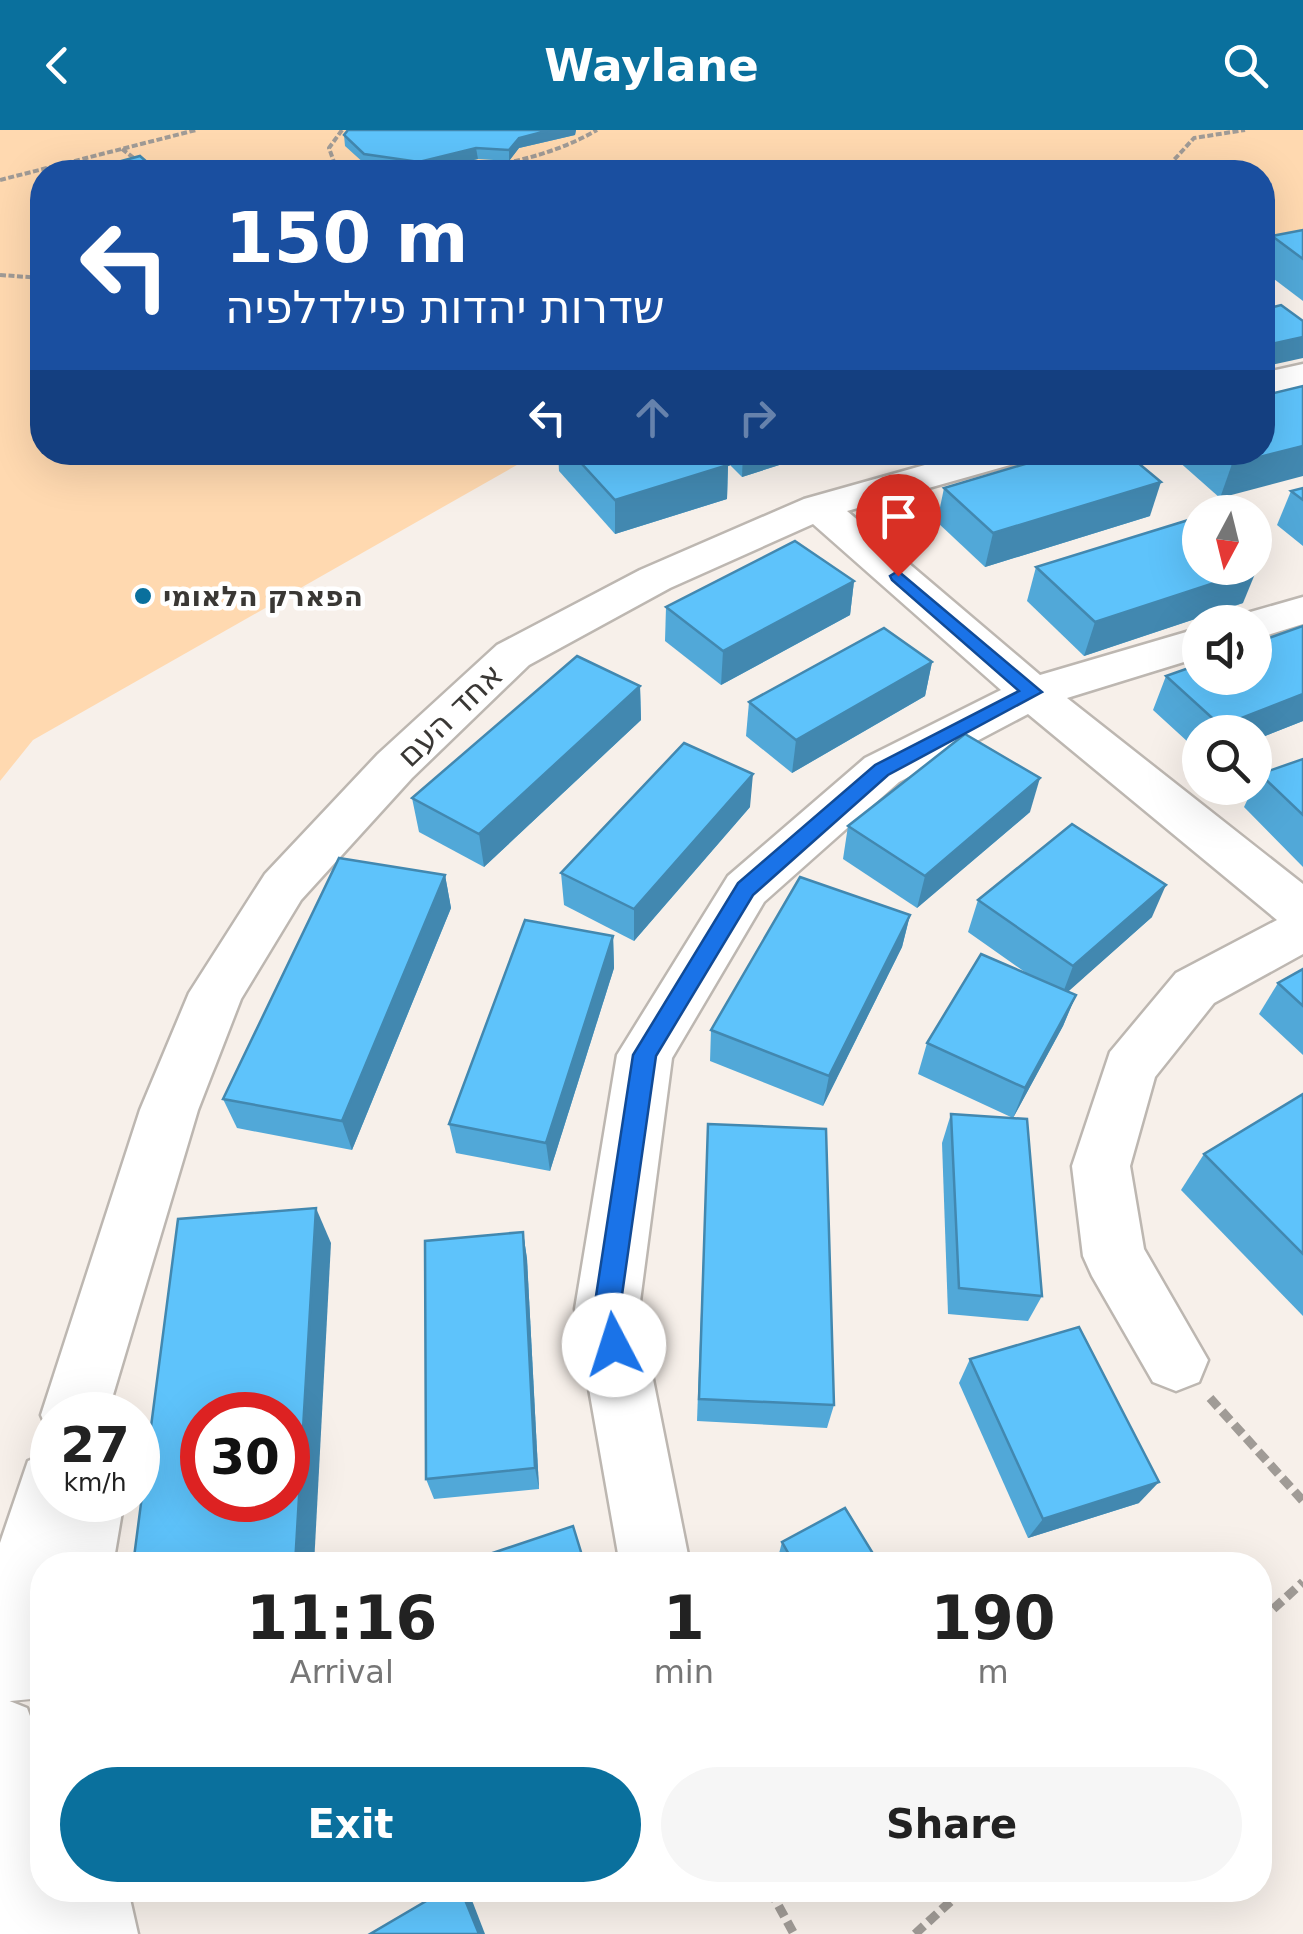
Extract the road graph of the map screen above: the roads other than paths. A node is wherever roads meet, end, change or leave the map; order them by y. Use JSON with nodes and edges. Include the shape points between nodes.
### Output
{"nodes":[{"id":1,"x":1303,"y":375,"type":"edge"},
{"id":2,"x":1275,"y":381,"type":"edge"},
{"id":3,"x":867,"y":465,"type":"edge"},
{"id":4,"x":968,"y":465,"type":"edge"},
{"id":5,"x":886,"y":488,"type":"junction"},
{"id":6,"x":818,"y":507,"type":"junction"},
{"id":7,"x":1303,"y":610,"type":"edge"},
{"id":8,"x":1272,"y":620,"type":"edge"},
{"id":9,"x":1182,"y":647,"type":"edge"},
{"id":10,"x":1032,"y":692,"type":"junction"},
{"id":11,"x":1303,"y":912,"type":"edge"},
{"id":12,"x":1303,"y":930,"type":"edge"},
{"id":13,"x":130,"y":1243,"type":"junction"},
{"id":14,"x":1176,"y":1360,"type":"road end"},
{"id":15,"x":81,"y":1392,"type":"edge"},
{"id":16,"x":108,"y":1392,"type":"edge"},
{"id":17,"x":41,"y":1522,"type":"edge"},
{"id":18,"x":86,"y":1522,"type":"edge"},
{"id":19,"x":32,"y":1552,"type":"edge"},
{"id":20,"x":80,"y":1552,"type":"edge"},
{"id":21,"x":653,"y":1552,"type":"edge"},
{"id":22,"x":30,"y":1559,"type":"edge"},
{"id":23,"x":0,"y":1662,"type":"edge"},
{"id":24,"x":30,"y":1681,"type":"edge"},
{"id":25,"x":0,"y":1683,"type":"edge"},
{"id":26,"x":0,"y":1735,"type":"edge"},
{"id":27,"x":90,"y":1902,"type":"edge"},
{"id":28,"x":26,"y":1934,"type":"edge"},
{"id":29,"x":97,"y":1934,"type":"edge"}],
"edges":[{"from":1,"to":2,"type":"street"},
{"from":3,"to":5,"type":"street"},
{"from":4,"to":5,"type":"street","name":"אחד העם"},
{"from":5,"to":6,"type":"street","name":"אחד העם"},
{"from":6,"to":10,"type":"street"},
{"from":6,"to":13,"type":"street","name":"אחד העם","via":[[655,579],[512,656],[383,780],[283,887],[216,993],[168,1110]]},
{"from":7,"to":8,"type":"street"},
{"from":9,"to":10,"type":"street"},
{"from":10,"to":11,"type":"street"},
{"from":10,"to":21,"type":"street","via":[[882,770],[746,889],[645,1055],[607,1309]]},
{"from":12,"to":14,"type":"street","via":[[1195,988],[1130,1068],[1101,1166],[1114,1256]]},
{"from":13,"to":15,"type":"street","name":"אחד העם"},
{"from":13,"to":16,"type":"street","name":"אחד העם"},
{"from":17,"to":19,"type":"street"},
{"from":18,"to":20,"type":"street"},
{"from":22,"to":23,"type":"street"},
{"from":24,"to":25,"type":"lane"},
{"from":26,"to":28,"type":"street"},
{"from":27,"to":29,"type":"street"}]}
